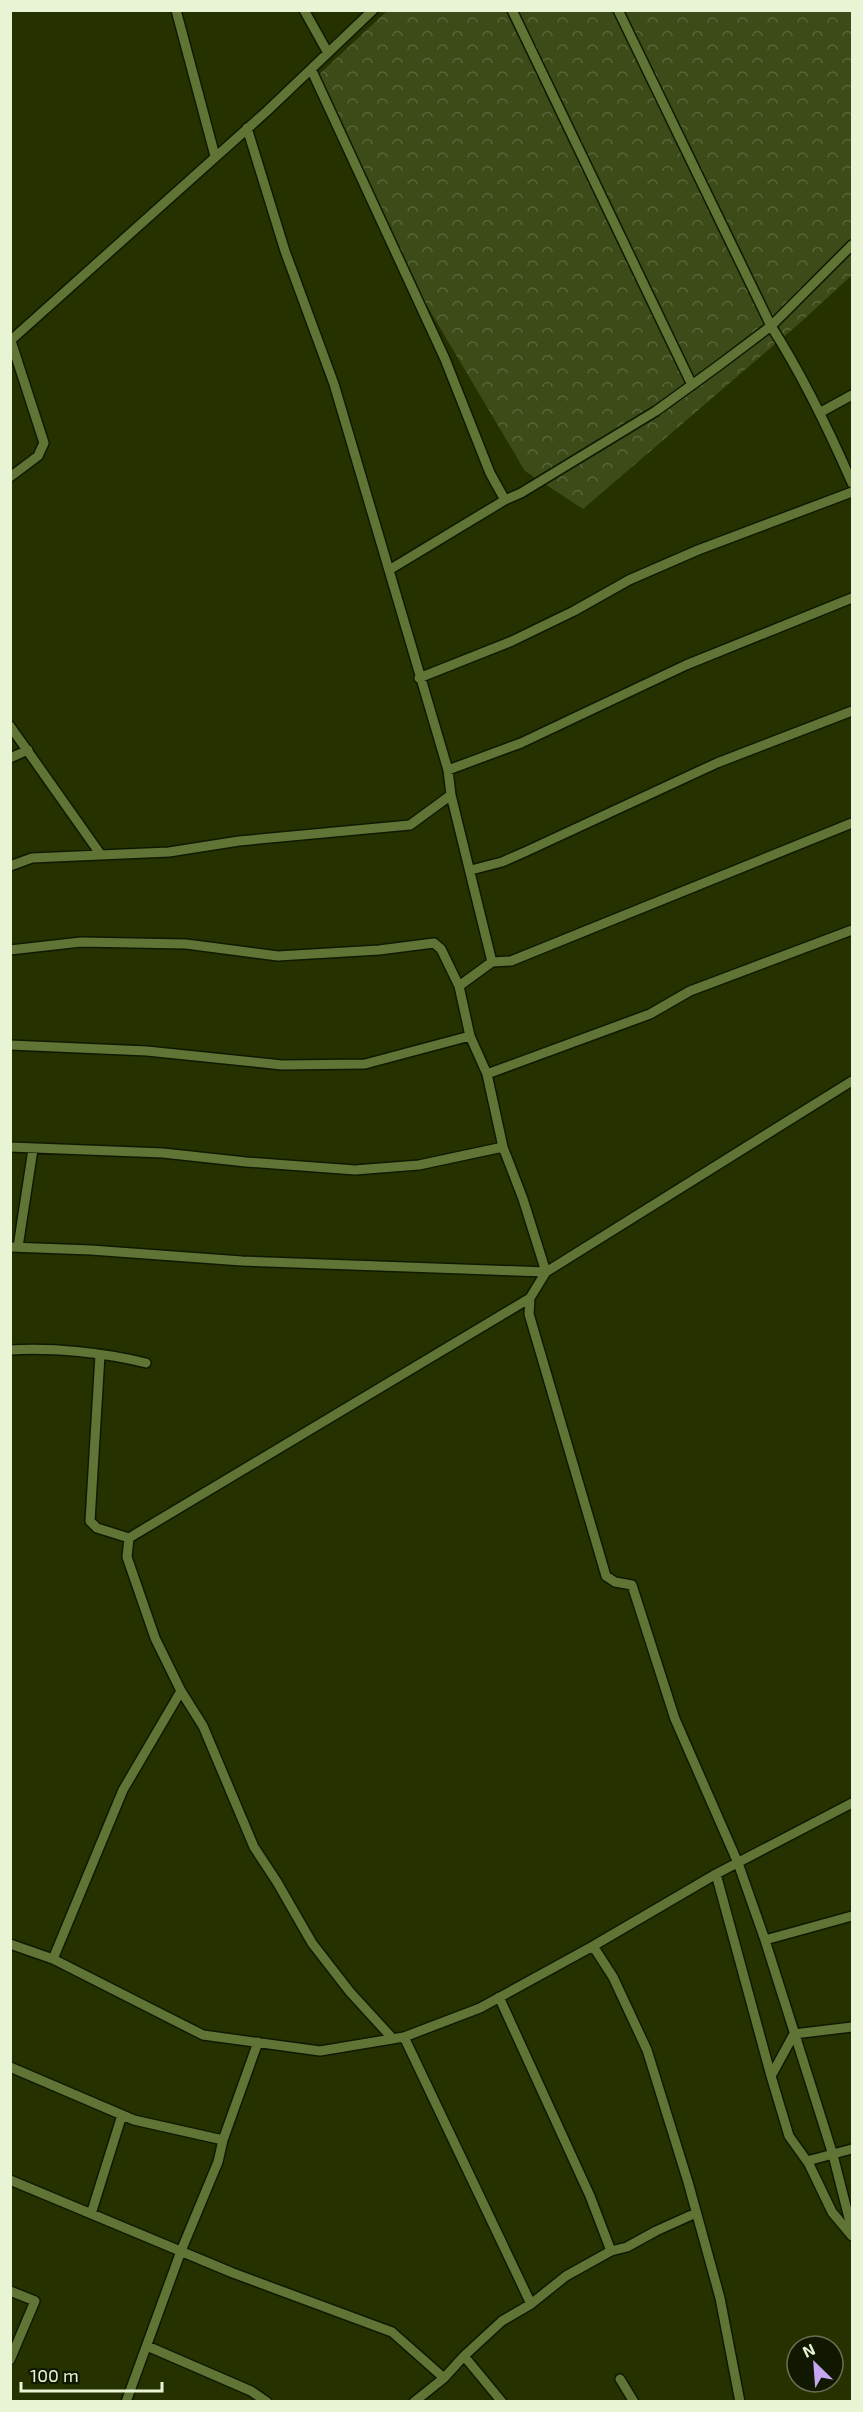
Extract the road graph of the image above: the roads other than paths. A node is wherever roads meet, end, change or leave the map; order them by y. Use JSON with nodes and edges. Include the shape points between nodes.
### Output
{"nodes":[{"id":1,"x":176,"y":10,"type":"edge"},
{"id":2,"x":304,"y":10,"type":"edge"},
{"id":3,"x":373,"y":10,"type":"edge"},
{"id":4,"x":512,"y":10,"type":"edge"},
{"id":5,"x":618,"y":10,"type":"edge"},
{"id":6,"x":328,"y":53,"type":"junction"},
{"id":7,"x":311,"y":69,"type":"junction"},
{"id":8,"x":247,"y":128,"type":"junction"},
{"id":9,"x":215,"y":156,"type":"junction"},
{"id":10,"x":852,"y":245,"type":"edge"},
{"id":11,"x":771,"y":326,"type":"junction"},
{"id":12,"x":11,"y":341,"type":"edge"},
{"id":13,"x":692,"y":385,"type":"junction"},
{"id":14,"x":852,"y":395,"type":"edge"},
{"id":15,"x":821,"y":412,"type":"junction"},
{"id":16,"x":10,"y":477,"type":"edge"},
{"id":17,"x":852,"y":483,"type":"edge"},
{"id":18,"x":852,"y":492,"type":"edge"},
{"id":19,"x":505,"y":500,"type":"junction"},
{"id":20,"x":389,"y":570,"type":"junction"},
{"id":21,"x":852,"y":598,"type":"edge"},
{"id":22,"x":419,"y":678,"type":"junction"},
{"id":23,"x":852,"y":711,"type":"edge"},
{"id":24,"x":10,"y":726,"type":"edge"},
{"id":25,"x":28,"y":750,"type":"junction"},
{"id":26,"x":10,"y":758,"type":"edge"},
{"id":27,"x":448,"y":770,"type":"junction"},
{"id":28,"x":451,"y":795,"type":"junction"},
{"id":29,"x":852,"y":823,"type":"edge"},
{"id":30,"x":101,"y":855,"type":"junction"},
{"id":31,"x":10,"y":866,"type":"edge"},
{"id":32,"x":471,"y":870,"type":"junction"},
{"id":33,"x":852,"y":930,"type":"edge"},
{"id":34,"x":10,"y":950,"type":"edge"},
{"id":35,"x":492,"y":962,"type":"junction"},
{"id":36,"x":459,"y":986,"type":"junction"},
{"id":37,"x":470,"y":1036,"type":"junction"},
{"id":38,"x":10,"y":1045,"type":"edge"},
{"id":39,"x":487,"y":1074,"type":"junction"},
{"id":40,"x":852,"y":1081,"type":"edge"},
{"id":41,"x":10,"y":1147,"type":"edge"},
{"id":42,"x":502,"y":1147,"type":"junction"},
{"id":43,"x":33,"y":1149,"type":"junction"},
{"id":44,"x":14,"y":1247,"type":"edge"},
{"id":45,"x":546,"y":1272,"type":"junction"},
{"id":46,"x":530,"y":1298,"type":"junction"},
{"id":47,"x":10,"y":1350,"type":"edge"},
{"id":48,"x":100,"y":1355,"type":"junction"},
{"id":49,"x":146,"y":1363,"type":"dead end"},
{"id":50,"x":129,"y":1538,"type":"junction"},
{"id":51,"x":181,"y":1691,"type":"junction"},
{"id":52,"x":852,"y":1803,"type":"edge"},
{"id":53,"x":738,"y":1863,"type":"junction"},
{"id":54,"x":716,"y":1874,"type":"junction"},
{"id":55,"x":852,"y":1916,"type":"edge"},
{"id":56,"x":765,"y":1940,"type":"junction"},
{"id":57,"x":10,"y":1944,"type":"edge"},
{"id":58,"x":594,"y":1946,"type":"junction"},
{"id":59,"x":53,"y":1959,"type":"junction"},
{"id":60,"x":499,"y":1997,"type":"junction"},
{"id":61,"x":852,"y":2026,"type":"edge"},
{"id":62,"x":794,"y":2034,"type":"junction"},
{"id":63,"x":404,"y":2037,"type":"junction"},
{"id":64,"x":393,"y":2039,"type":"junction"},
{"id":65,"x":258,"y":2042,"type":"junction"},
{"id":66,"x":10,"y":2067,"type":"edge"},
{"id":67,"x":771,"y":2076,"type":"junction"},
{"id":68,"x":122,"y":2115,"type":"junction"},
{"id":69,"x":223,"y":2140,"type":"junction"},
{"id":70,"x":852,"y":2149,"type":"edge"},
{"id":71,"x":833,"y":2155,"type":"junction"},
{"id":72,"x":807,"y":2161,"type":"junction"},
{"id":73,"x":10,"y":2180,"type":"edge"},
{"id":74,"x":696,"y":2213,"type":"junction"},
{"id":75,"x":91,"y":2214,"type":"junction"},
{"id":76,"x":852,"y":2230,"type":"edge"},
{"id":77,"x":852,"y":2236,"type":"edge"},
{"id":78,"x":182,"y":2252,"type":"junction"},
{"id":79,"x":611,"y":2252,"type":"junction"},
{"id":80,"x":10,"y":2291,"type":"edge"},
{"id":81,"x":531,"y":2304,"type":"junction"},
{"id":82,"x":147,"y":2346,"type":"junction"},
{"id":83,"x":464,"y":2356,"type":"junction"},
{"id":84,"x":10,"y":2360,"type":"edge"},
{"id":85,"x":444,"y":2378,"type":"junction"},
{"id":86,"x":620,"y":2379,"type":"dead end"},
{"id":87,"x":126,"y":2402,"type":"edge"},
{"id":88,"x":267,"y":2402,"type":"edge"},
{"id":89,"x":414,"y":2402,"type":"edge"},
{"id":90,"x":502,"y":2402,"type":"edge"},
{"id":91,"x":634,"y":2402,"type":"edge"},
{"id":92,"x":740,"y":2402,"type":"edge"}],
"edges":[{"from":1,"to":9,"type":"street"},
{"from":2,"to":6,"type":"street"},
{"from":3,"to":6,"type":"street"},
{"from":4,"to":13,"type":"street"},
{"from":5,"to":11,"type":"street"},
{"from":6,"to":7,"type":"street"},
{"from":7,"to":8,"type":"street"},
{"from":7,"to":19,"type":"street","via":[[445,359],[490,473]]},
{"from":8,"to":9,"type":"street"},
{"from":8,"to":20,"type":"street","via":[[285,251],[334,384]]},
{"from":9,"to":12,"type":"street"},
{"from":10,"to":11,"type":"street"},
{"from":11,"to":13,"type":"street"},
{"from":11,"to":15,"type":"street"},
{"from":12,"to":16,"type":"street","via":[[44,443],[38,456]]},
{"from":13,"to":19,"type":"street","via":[[656,411]]},
{"from":14,"to":15,"type":"street"},
{"from":15,"to":17,"type":"street"},
{"from":18,"to":22,"type":"street","via":[[698,550],[629,580],[512,641]]},
{"from":19,"to":20,"type":"street"},
{"from":20,"to":22,"type":"street"},
{"from":21,"to":27,"type":"street","via":[[686,665],[521,743]]},
{"from":22,"to":27,"type":"street"},
{"from":23,"to":32,"type":"street","via":[[717,763],[502,862]]},
{"from":24,"to":25,"type":"street"},
{"from":25,"to":26,"type":"street"},
{"from":25,"to":30,"type":"street"},
{"from":27,"to":28,"type":"street"},
{"from":28,"to":30,"type":"street","via":[[410,825],[239,841],[169,852]]},
{"from":28,"to":32,"type":"street"},
{"from":29,"to":35,"type":"street","via":[[511,961]]},
{"from":30,"to":31,"type":"street","via":[[32,858]]},
{"from":32,"to":35,"type":"street"},
{"from":33,"to":39,"type":"street","via":[[690,991],[650,1014]]},
{"from":34,"to":36,"type":"street","via":[[81,942],[186,944],[278,956],[434,943],[441,949]]},
{"from":35,"to":36,"type":"street"},
{"from":36,"to":37,"type":"street"},
{"from":37,"to":38,"type":"street","via":[[366,1064],[282,1065],[147,1051]]},
{"from":37,"to":39,"type":"street"},
{"from":39,"to":42,"type":"street"},
{"from":40,"to":45,"type":"street"},
{"from":41,"to":43,"type":"street"},
{"from":42,"to":43,"type":"street","via":[[419,1165],[355,1170],[164,1153]]},
{"from":42,"to":45,"type":"street"},
{"from":43,"to":44,"type":"street"},
{"from":44,"to":45,"type":"street","via":[[242,1261]]},
{"from":45,"to":46,"type":"street"},
{"from":46,"to":50,"type":"street"},
{"from":46,"to":53,"type":"street","via":[[530,1314],[606,1576],[632,1585],[675,1719]]},
{"from":47,"to":48,"type":"street"},
{"from":48,"to":49,"type":"street"},
{"from":48,"to":50,"type":"street","via":[[90,1521],[97,1528]]},
{"from":50,"to":51,"type":"street","via":[[127,1557],[156,1638]]},
{"from":51,"to":59,"type":"street","via":[[123,1790]]},
{"from":51,"to":64,"type":"street","via":[[203,1726],[254,1847],[312,1943]]},
{"from":52,"to":53,"type":"street"},
{"from":53,"to":54,"type":"street"},
{"from":53,"to":56,"type":"street"},
{"from":54,"to":58,"type":"street"},
{"from":54,"to":67,"type":"street"},
{"from":55,"to":56,"type":"street"},
{"from":56,"to":62,"type":"street"},
{"from":57,"to":59,"type":"street"},
{"from":58,"to":60,"type":"street"},
{"from":58,"to":74,"type":"street","via":[[647,2050]]},
{"from":59,"to":65,"type":"street","via":[[203,2035]]},
{"from":60,"to":63,"type":"street","via":[[445,2023]]},
{"from":60,"to":79,"type":"street","via":[[590,2196]]},
{"from":61,"to":62,"type":"street"},
{"from":62,"to":67,"type":"street"},
{"from":62,"to":71,"type":"street"},
{"from":63,"to":64,"type":"street"},
{"from":63,"to":81,"type":"street"},
{"from":64,"to":65,"type":"street","via":[[320,2050]]},
{"from":65,"to":69,"type":"street"},
{"from":66,"to":68,"type":"street"},
{"from":67,"to":72,"type":"street","via":[[789,2136]]},
{"from":68,"to":69,"type":"street"},
{"from":68,"to":75,"type":"street"},
{"from":69,"to":78,"type":"street"},
{"from":70,"to":71,"type":"street"},
{"from":71,"to":72,"type":"street"},
{"from":71,"to":76,"type":"street"},
{"from":72,"to":77,"type":"street","via":[[832,2212]]},
{"from":73,"to":75,"type":"street"},
{"from":74,"to":79,"type":"street"},
{"from":74,"to":92,"type":"street","via":[[720,2298]]},
{"from":75,"to":78,"type":"street"},
{"from":78,"to":82,"type":"street"},
{"from":78,"to":85,"type":"street","via":[[392,2332]]},
{"from":79,"to":81,"type":"street","via":[[566,2276]]},
{"from":80,"to":84,"type":"street","via":[[35,2301]]},
{"from":81,"to":83,"type":"street","via":[[502,2321]]},
{"from":82,"to":87,"type":"street"},
{"from":82,"to":88,"type":"street","via":[[251,2391]]},
{"from":83,"to":85,"type":"street"},
{"from":83,"to":90,"type":"street"},
{"from":85,"to":89,"type":"street"},
{"from":86,"to":91,"type":"street"}]}
